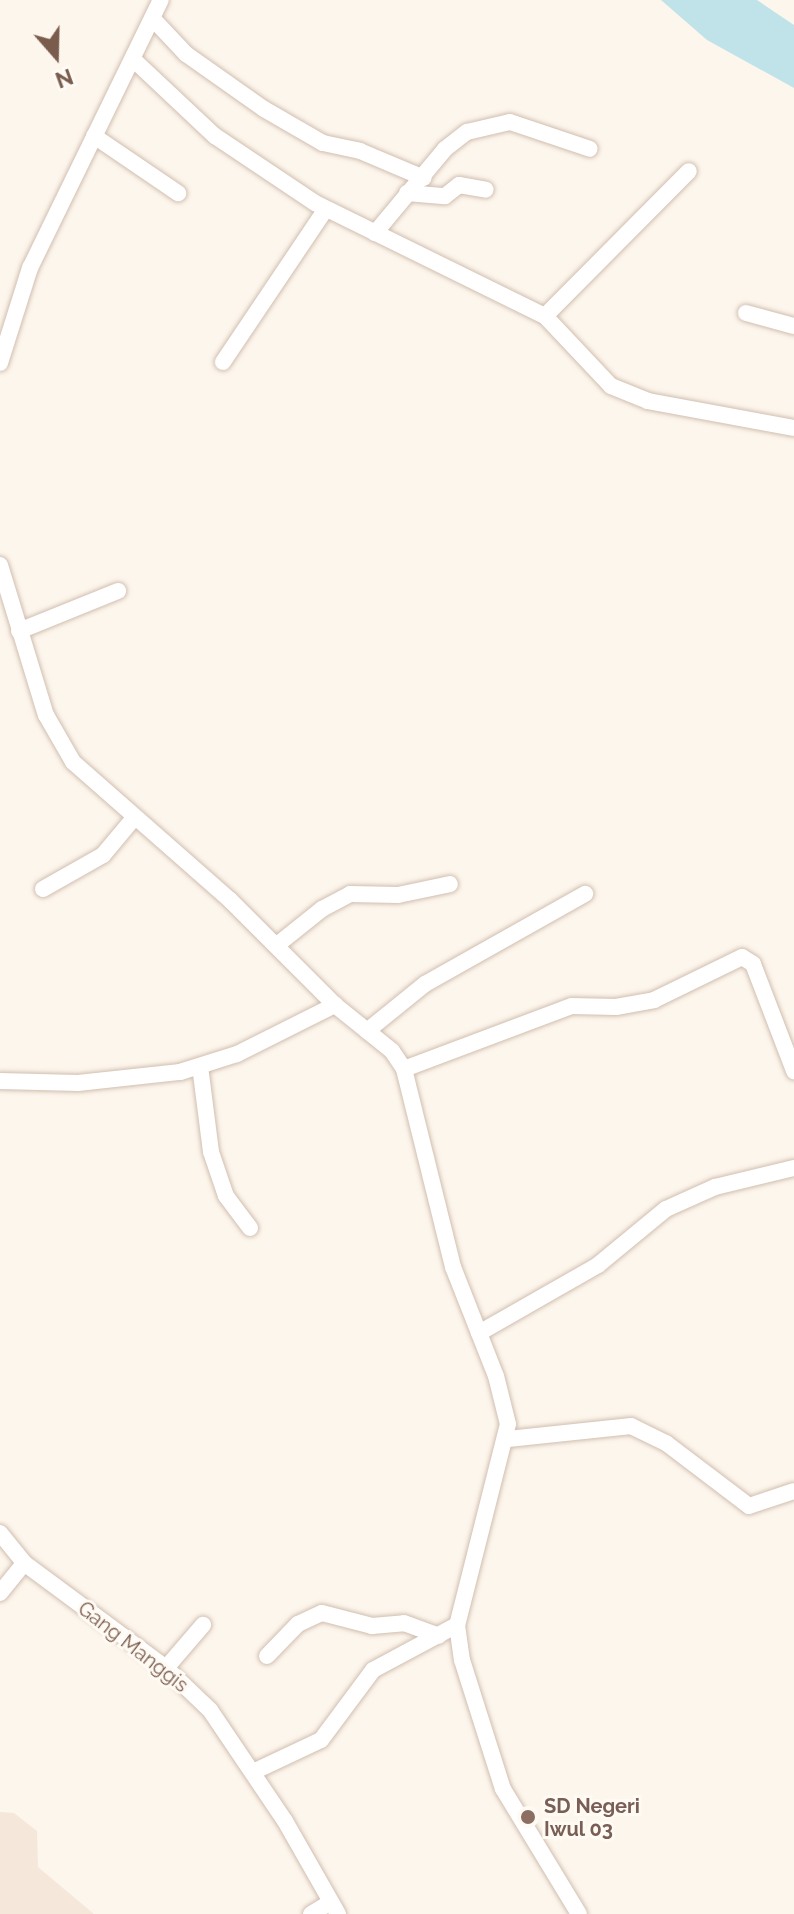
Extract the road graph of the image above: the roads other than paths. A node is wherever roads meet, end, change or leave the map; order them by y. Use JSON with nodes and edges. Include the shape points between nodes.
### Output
{"nodes":[{"id":1,"x":161,"y":0,"type":"edge"},
{"id":2,"x":154,"y":20,"type":"junction"},
{"id":3,"x":135,"y":61,"type":"junction"},
{"id":4,"x":94,"y":136,"type":"junction"},
{"id":5,"x":590,"y":149,"type":"dead end"},
{"id":6,"x":689,"y":171,"type":"dead end"},
{"id":7,"x":424,"y":178,"type":"junction"},
{"id":8,"x":486,"y":190,"type":"dead end"},
{"id":9,"x":178,"y":193,"type":"dead end"},
{"id":10,"x":407,"y":193,"type":"junction"},
{"id":11,"x":326,"y":209,"type":"junction"},
{"id":12,"x":375,"y":233,"type":"junction"},
{"id":13,"x":746,"y":313,"type":"dead end"},
{"id":14,"x":545,"y":316,"type":"junction"},
{"id":15,"x":794,"y":326,"type":"edge"},
{"id":16,"x":223,"y":362,"type":"dead end"},
{"id":17,"x":0,"y":363,"type":"edge"},
{"id":18,"x":794,"y":428,"type":"edge"},
{"id":19,"x":0,"y":565,"type":"edge"},
{"id":20,"x":118,"y":591,"type":"dead end"},
{"id":21,"x":6,"y":607,"type":"edge"},
{"id":22,"x":19,"y":631,"type":"junction"},
{"id":23,"x":134,"y":818,"type":"junction"},
{"id":24,"x":450,"y":884,"type":"dead end"},
{"id":25,"x":43,"y":889,"type":"dead end"},
{"id":26,"x":585,"y":894,"type":"dead end"},
{"id":27,"x":277,"y":945,"type":"junction"},
{"id":28,"x":335,"y":1005,"type":"junction"},
{"id":29,"x":367,"y":1031,"type":"junction"},
{"id":30,"x":200,"y":1066,"type":"junction"},
{"id":31,"x":404,"y":1069,"type":"junction"},
{"id":32,"x":794,"y":1071,"type":"edge"},
{"id":33,"x":0,"y":1081,"type":"edge"},
{"id":34,"x":794,"y":1168,"type":"edge"},
{"id":35,"x":250,"y":1228,"type":"dead end"},
{"id":36,"x":479,"y":1333,"type":"junction"},
{"id":37,"x":508,"y":1439,"type":"junction"},
{"id":38,"x":794,"y":1491,"type":"edge"},
{"id":39,"x":0,"y":1533,"type":"edge"},
{"id":40,"x":24,"y":1563,"type":"junction"},
{"id":41,"x":0,"y":1593,"type":"edge"},
{"id":42,"x":203,"y":1625,"type":"dead end"},
{"id":43,"x":457,"y":1625,"type":"junction"},
{"id":44,"x":439,"y":1636,"type":"junction"},
{"id":45,"x":267,"y":1656,"type":"dead end"},
{"id":46,"x":166,"y":1668,"type":"junction"},
{"id":47,"x":253,"y":1772,"type":"junction"},
{"id":48,"x":334,"y":1909,"type":"edge"},
{"id":49,"x":311,"y":1914,"type":"edge"},
{"id":50,"x":579,"y":1914,"type":"edge"}],
"edges":[{"from":1,"to":2,"type":"street"},
{"from":2,"to":3,"type":"street"},
{"from":2,"to":7,"type":"street","via":[[186,54],[264,109],[323,143],[360,151]]},
{"from":3,"to":4,"type":"street"},
{"from":3,"to":11,"type":"street","via":[[215,136]]},
{"from":4,"to":9,"type":"street"},
{"from":4,"to":17,"type":"street","via":[[30,268]]},
{"from":5,"to":7,"type":"street","via":[[524,125],[495,123],[456,138]]},
{"from":6,"to":14,"type":"street"},
{"from":7,"to":10,"type":"street"},
{"from":8,"to":10,"type":"street","via":[[459,185],[445,196]]},
{"from":10,"to":12,"type":"street"},
{"from":11,"to":12,"type":"street"},
{"from":11,"to":16,"type":"street"},
{"from":12,"to":14,"type":"street"},
{"from":13,"to":15,"type":"street"},
{"from":14,"to":18,"type":"street","via":[[596,374],[629,395]]},
{"from":19,"to":21,"type":"street"},
{"from":20,"to":22,"type":"street"},
{"from":21,"to":22,"type":"street"},
{"from":22,"to":23,"type":"street","via":[[61,747]]},
{"from":23,"to":25,"type":"street","via":[[103,855]]},
{"from":23,"to":27,"type":"street"},
{"from":24,"to":27,"type":"street","via":[[398,895],[350,894]]},
{"from":26,"to":29,"type":"street","via":[[425,984]]},
{"from":27,"to":28,"type":"street"},
{"from":28,"to":29,"type":"street"},
{"from":28,"to":30,"type":"street"},
{"from":29,"to":31,"type":"street"},
{"from":30,"to":33,"type":"street","via":[[92,1082]]},
{"from":30,"to":35,"type":"street","via":[[211,1152],[226,1196]]},
{"from":31,"to":32,"type":"street","via":[[572,1006],[654,1000],[742,957],[753,964]]},
{"from":31,"to":36,"type":"street","via":[[453,1267]]},
{"from":34,"to":36,"type":"street","via":[[715,1187],[666,1209],[598,1265]]},
{"from":36,"to":37,"type":"street","via":[[505,1407]]},
{"from":37,"to":38,"type":"street","via":[[631,1426],[666,1443],[749,1506]]},
{"from":37,"to":43,"type":"street","via":[[487,1495]]},
{"from":39,"to":40,"type":"street","name":"Gang Manggis"},
{"from":40,"to":41,"type":"street"},
{"from":40,"to":46,"type":"street","name":"Gang Manggis"},
{"from":42,"to":46,"type":"street"},
{"from":43,"to":44,"type":"street"},
{"from":43,"to":50,"type":"street","via":[[477,1716],[498,1778]]},
{"from":44,"to":45,"type":"street","via":[[404,1623],[372,1626],[322,1613],[298,1624]]},
{"from":44,"to":47,"type":"street","via":[[366,1675],[349,1708],[321,1740]]},
{"from":46,"to":47,"type":"street","name":"Gang Manggis","via":[[210,1710]]},
{"from":47,"to":48,"type":"street","name":"Gang Manggis"},
{"from":48,"to":49,"type":"street"}]}
